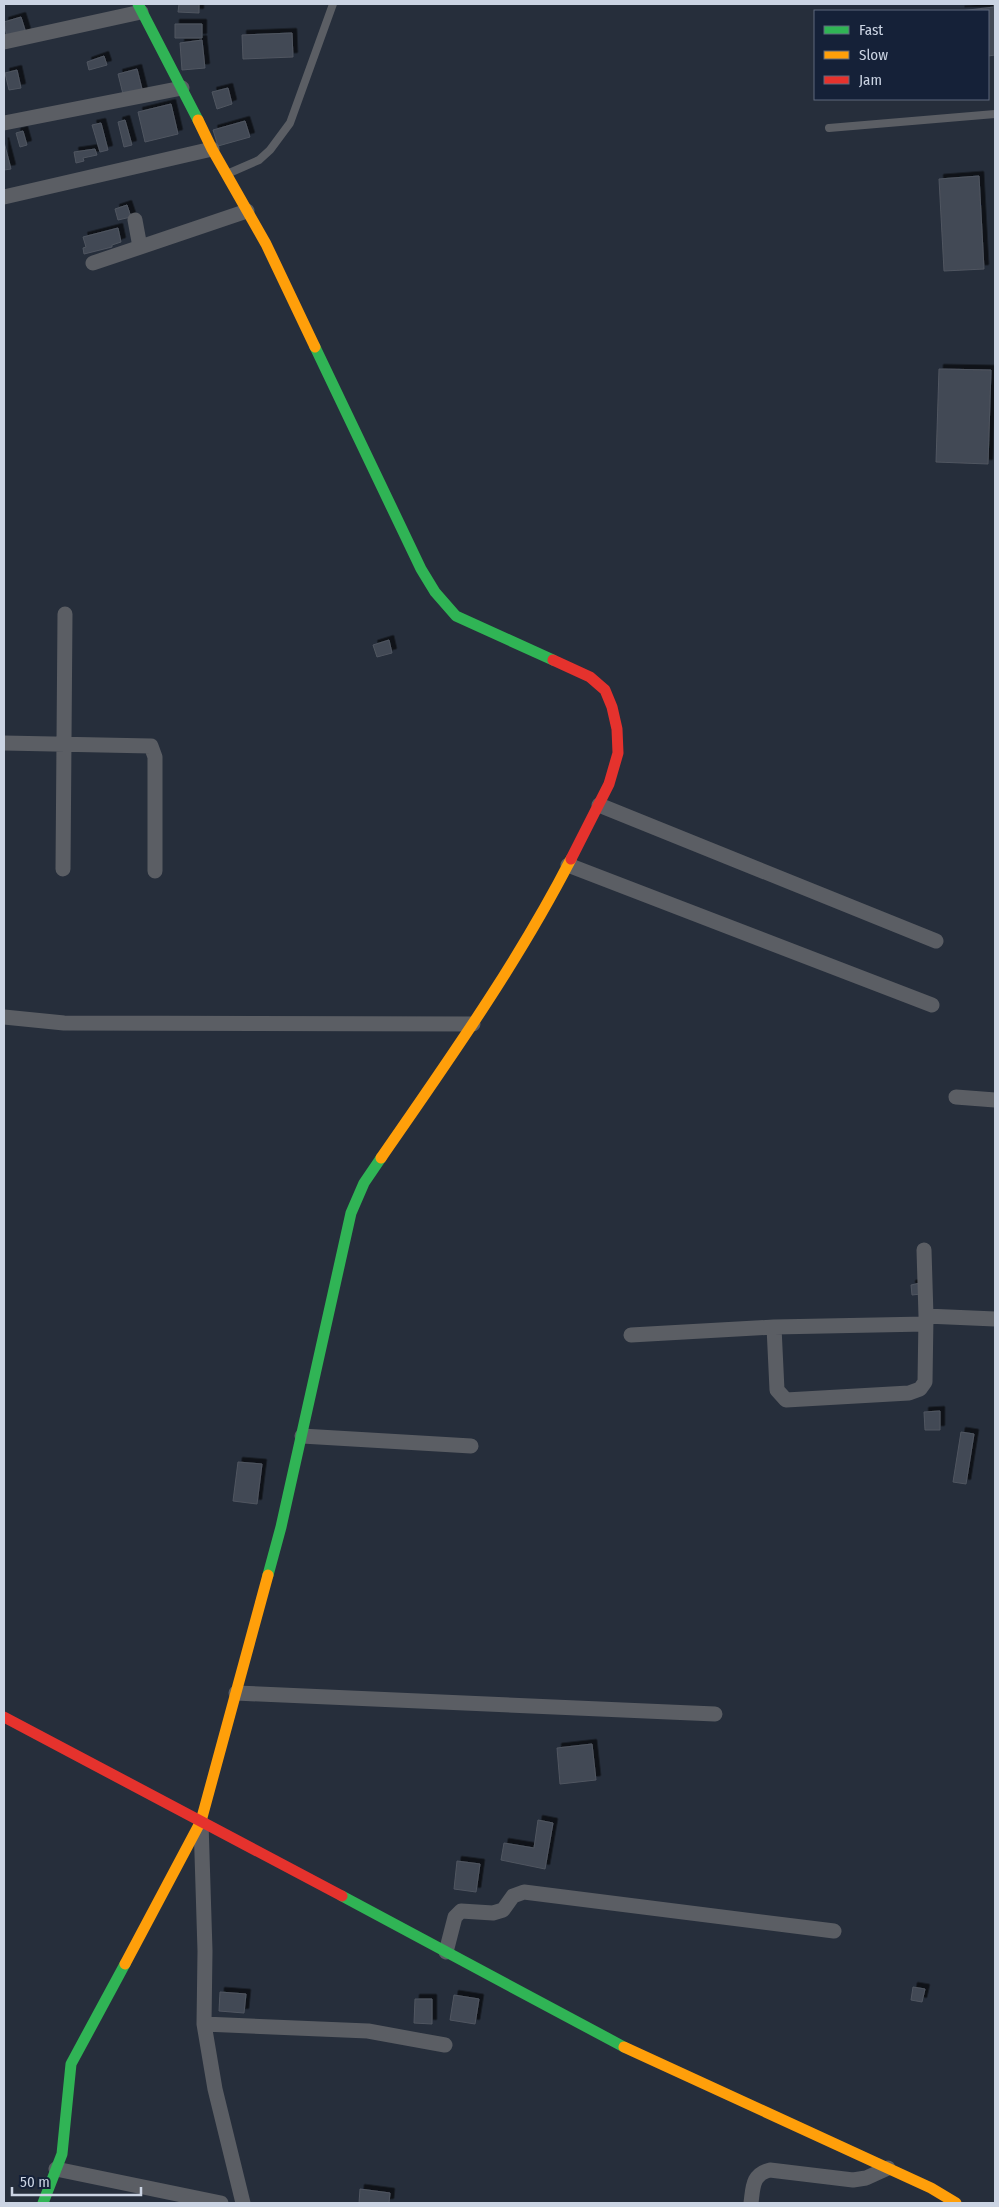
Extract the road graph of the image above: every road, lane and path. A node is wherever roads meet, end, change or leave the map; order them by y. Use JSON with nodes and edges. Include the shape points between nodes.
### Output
{"nodes":[{"id":1,"x":334,"y":4,"type":"edge"},
{"id":2,"x":140,"y":8,"type":"edge"},
{"id":3,"x":4,"y":42,"type":"edge"},
{"id":4,"x":182,"y":88,"type":"junction"},
{"id":5,"x":995,"y":114,"type":"edge"},
{"id":6,"x":4,"y":123,"type":"edge"},
{"id":7,"x":829,"y":128,"type":"dead end"},
{"id":8,"x":212,"y":149,"type":"junction"},
{"id":9,"x":226,"y":174,"type":"junction"},
{"id":10,"x":4,"y":197,"type":"edge"},
{"id":11,"x":247,"y":211,"type":"junction"},
{"id":12,"x":135,"y":220,"type":"dead end"},
{"id":13,"x":140,"y":247,"type":"junction"},
{"id":14,"x":93,"y":263,"type":"dead end"},
{"id":15,"x":65,"y":614,"type":"dead end"},
{"id":16,"x":4,"y":743,"type":"edge"},
{"id":17,"x":64,"y":744,"type":"junction"},
{"id":18,"x":599,"y":805,"type":"junction"},
{"id":19,"x":568,"y":865,"type":"junction"},
{"id":20,"x":63,"y":869,"type":"dead end"},
{"id":21,"x":155,"y":871,"type":"dead end"},
{"id":22,"x":936,"y":941,"type":"dead end"},
{"id":23,"x":932,"y":1005,"type":"dead end"},
{"id":24,"x":4,"y":1018,"type":"edge"},
{"id":25,"x":473,"y":1024,"type":"junction"},
{"id":26,"x":956,"y":1097,"type":"dead end"},
{"id":27,"x":995,"y":1100,"type":"edge"},
{"id":28,"x":924,"y":1250,"type":"dead end"},
{"id":29,"x":995,"y":1319,"type":"edge"},
{"id":30,"x":926,"y":1320,"type":"junction"},
{"id":31,"x":774,"y":1327,"type":"junction"},
{"id":32,"x":631,"y":1336,"type":"dead end"},
{"id":33,"x":302,"y":1436,"type":"junction"},
{"id":34,"x":471,"y":1446,"type":"dead end"},
{"id":35,"x":236,"y":1693,"type":"junction"},
{"id":36,"x":715,"y":1714,"type":"dead end"},
{"id":37,"x":4,"y":1718,"type":"edge"},
{"id":38,"x":201,"y":1820,"type":"junction"},
{"id":39,"x":834,"y":1931,"type":"dead end"},
{"id":40,"x":446,"y":1952,"type":"junction"},
{"id":41,"x":204,"y":2024,"type":"junction"},
{"id":42,"x":445,"y":2045,"type":"dead end"},
{"id":43,"x":888,"y":2168,"type":"junction"},
{"id":44,"x":56,"y":2169,"type":"junction"},
{"id":45,"x":43,"y":2203,"type":"edge"},
{"id":46,"x":222,"y":2203,"type":"edge"},
{"id":47,"x":244,"y":2203,"type":"edge"},
{"id":48,"x":751,"y":2203,"type":"edge"},
{"id":49,"x":956,"y":2203,"type":"edge"}],
"edges":[{"from":1,"to":9,"type":"lane","via":[[290,123],[270,150],[258,160]]},
{"from":2,"to":3,"type":"street"},
{"from":2,"to":4,"type":"street"},
{"from":4,"to":6,"type":"street"},
{"from":4,"to":8,"type":"street"},
{"from":5,"to":7,"type":"lane"},
{"from":8,"to":9,"type":"street"},
{"from":8,"to":10,"type":"street"},
{"from":9,"to":11,"type":"street"},
{"from":11,"to":13,"type":"street"},
{"from":11,"to":18,"type":"street","via":[[435,592],[456,616],[590,677],[604,690],[617,729],[618,753]]},
{"from":12,"to":13,"type":"street"},
{"from":13,"to":14,"type":"street"},
{"from":15,"to":17,"type":"street"},
{"from":16,"to":17,"type":"street"},
{"from":17,"to":20,"type":"street"},
{"from":17,"to":21,"type":"street","via":[[151,746],[155,757]]},
{"from":18,"to":19,"type":"street"},
{"from":18,"to":22,"type":"street"},
{"from":19,"to":23,"type":"street"},
{"from":19,"to":25,"type":"street","via":[[545,910]]},
{"from":24,"to":25,"type":"street","via":[[64,1023]]},
{"from":25,"to":33,"type":"street","via":[[356,1198]]},
{"from":26,"to":27,"type":"street"},
{"from":28,"to":30,"type":"street"},
{"from":29,"to":30,"type":"street"},
{"from":30,"to":31,"type":"street"},
{"from":30,"to":31,"type":"street","via":[[925,1382],[920,1389],[910,1393],[786,1400],[777,1390]]},
{"from":31,"to":32,"type":"street"},
{"from":33,"to":34,"type":"street"},
{"from":33,"to":35,"type":"street","via":[[279,1536]]},
{"from":35,"to":36,"type":"street"},
{"from":35,"to":38,"type":"street"},
{"from":37,"to":38,"type":"street"},
{"from":38,"to":40,"type":"street"},
{"from":38,"to":41,"type":"street"},
{"from":38,"to":44,"type":"street","via":[[71,2064],[62,2154]]},
{"from":39,"to":40,"type":"street","via":[[524,1892],[513,1896],[503,1910],[493,1913],[461,1911],[454,1917]]},
{"from":40,"to":43,"type":"street","via":[[608,2039]]},
{"from":41,"to":42,"type":"street","via":[[368,2031]]},
{"from":41,"to":47,"type":"street","via":[[215,2089]]},
{"from":43,"to":48,"type":"street","via":[[853,2180],[770,2170],[754,2181]]},
{"from":43,"to":49,"type":"street"},
{"from":44,"to":45,"type":"street"},
{"from":44,"to":46,"type":"street"}]}
